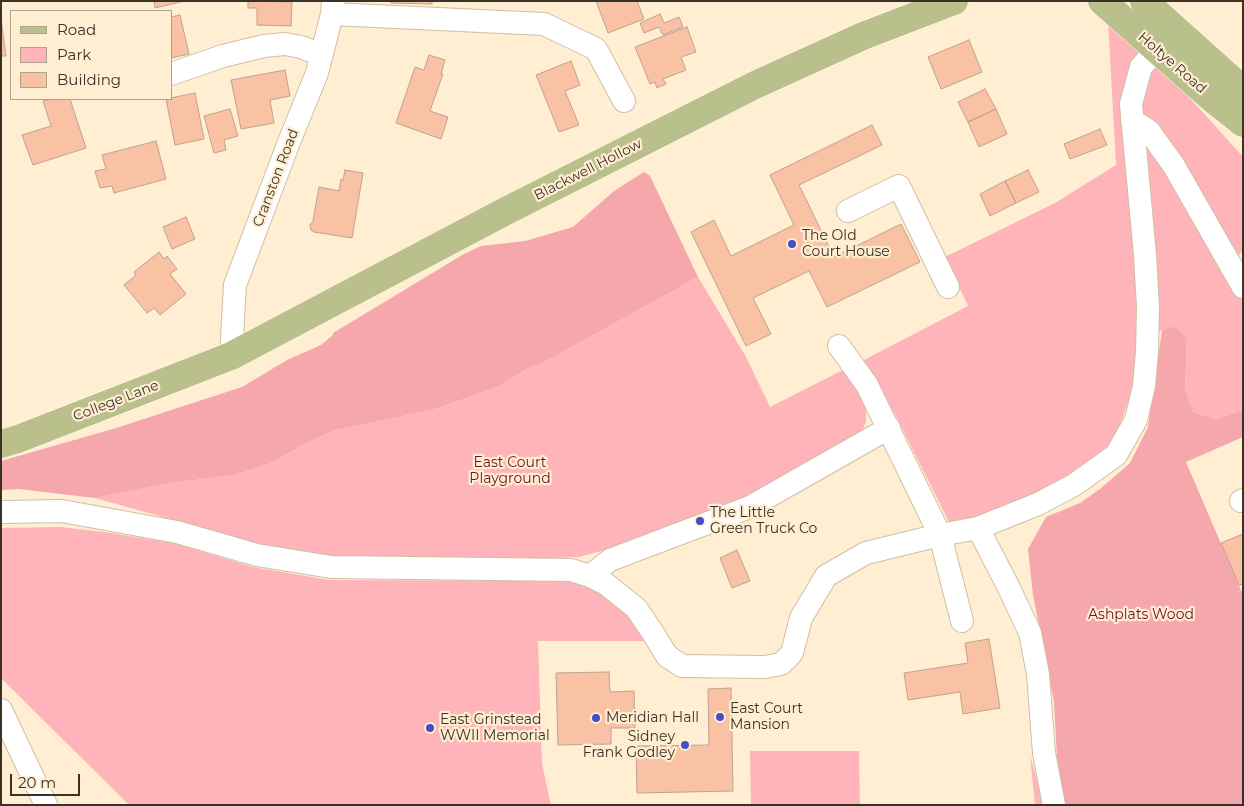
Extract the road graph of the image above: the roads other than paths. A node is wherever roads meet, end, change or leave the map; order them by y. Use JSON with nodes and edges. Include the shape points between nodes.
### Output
{"nodes":[{"id":1,"x":954,"y":1,"type":"edge"},
{"id":2,"x":1102,"y":1,"type":"edge"},
{"id":3,"x":1150,"y":6,"type":"edge"},
{"id":4,"x":333,"y":8,"type":"edge"},
{"id":5,"x":1190,"y":43,"type":"junction"},
{"id":6,"x":1157,"y":49,"type":"junction"},
{"id":7,"x":322,"y":55,"type":"junction"},
{"id":8,"x":172,"y":74,"type":"edge"},
{"id":9,"x":1243,"y":90,"type":"edge"},
{"id":10,"x":624,"y":100,"type":"dead end"},
{"id":11,"x":1132,"y":120,"type":"junction"},
{"id":12,"x":1243,"y":123,"type":"edge"},
{"id":13,"x":848,"y":211,"type":"dead end"},
{"id":14,"x":948,"y":287,"type":"dead end"},
{"id":15,"x":1243,"y":287,"type":"edge"},
{"id":16,"x":839,"y":346,"type":"dead end"},
{"id":17,"x":231,"y":356,"type":"junction"},
{"id":18,"x":889,"y":428,"type":"junction"},
{"id":19,"x":1,"y":444,"type":"edge"},
{"id":20,"x":1,"y":512,"type":"edge"},
{"id":21,"x":978,"y":528,"type":"junction"},
{"id":22,"x":940,"y":535,"type":"junction"},
{"id":23,"x":590,"y":576,"type":"junction"},
{"id":24,"x":962,"y":620,"type":"dead end"},
{"id":25,"x":1,"y":710,"type":"edge"},
{"id":26,"x":46,"y":805,"type":"edge"},
{"id":27,"x":1054,"y":805,"type":"edge"}],
"edges":[{"from":1,"to":17,"type":"main road","name":"Blackwell Hollow","via":[[863,36],[755,85]]},
{"from":2,"to":6,"type":"main road","name":"Holtye Road"},
{"from":3,"to":5,"type":"main road","name":"Holtye Road"},
{"from":3,"to":6,"type":"street"},
{"from":4,"to":7,"type":"street","name":"Cranston Road"},
{"from":4,"to":10,"type":"street","via":[[544,24],[596,49]]},
{"from":5,"to":6,"type":"street"},
{"from":5,"to":9,"type":"main road","name":"Holtye Road"},
{"from":6,"to":11,"type":"street","via":[[1141,67],[1131,104]]},
{"from":6,"to":12,"type":"main road","name":"Holtye Road"},
{"from":7,"to":8,"type":"street","via":[[293,45],[264,46]]},
{"from":7,"to":17,"type":"street","name":"Cranston Road","via":[[235,285]]},
{"from":11,"to":15,"type":"street","via":[[1149,131],[1174,166]]},
{"from":11,"to":21,"type":"street","via":[[1148,307],[1144,386],[1136,420],[1116,455],[1074,485],[1038,504]]},
{"from":13,"to":14,"type":"street","via":[[899,186]]},
{"from":16,"to":18,"type":"street","via":[[867,385]]},
{"from":17,"to":19,"type":"main road","name":"College Lane"},
{"from":18,"to":22,"type":"street"},
{"from":18,"to":23,"type":"street","via":[[750,507],[610,560]]},
{"from":20,"to":23,"type":"street","via":[[62,511],[177,532],[257,555],[331,567],[572,570]]},
{"from":21,"to":22,"type":"street"},
{"from":21,"to":27,"type":"street","via":[[1030,633],[1038,674],[1044,754]]},
{"from":22,"to":23,"type":"street","via":[[866,553],[826,576],[800,618],[792,653],[781,664],[765,668],[682,666],[667,656],[636,608],[606,584]]},
{"from":22,"to":24,"type":"street"},
{"from":25,"to":26,"type":"street"}]}
